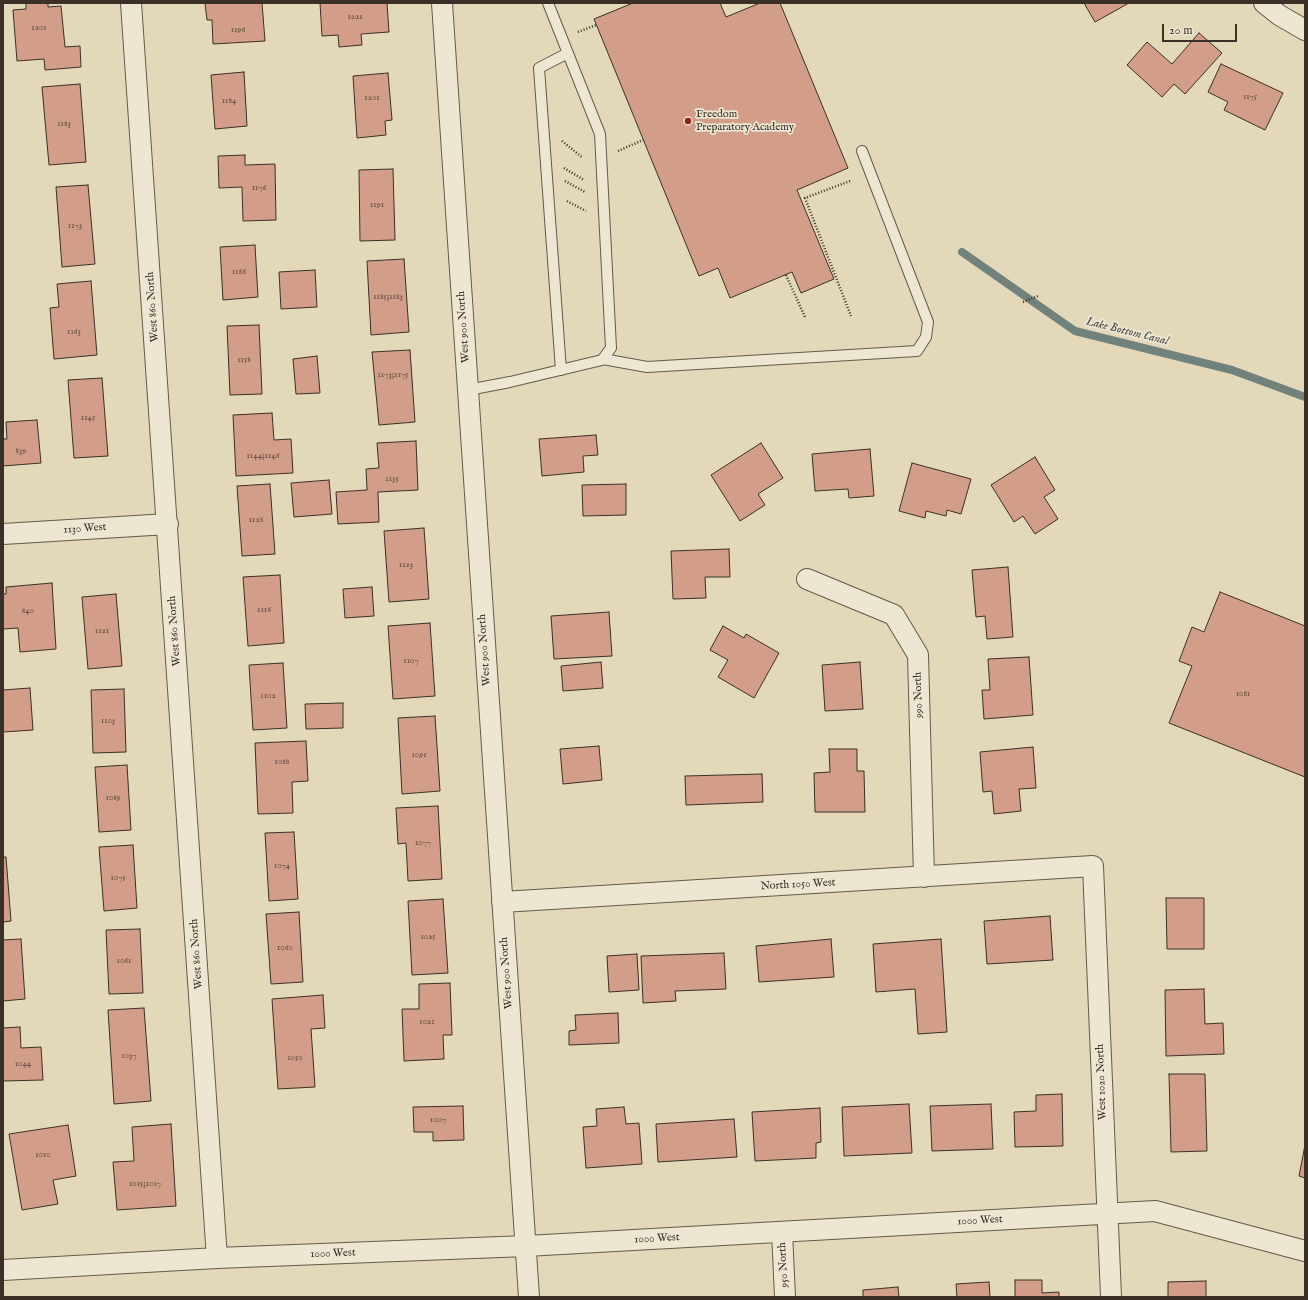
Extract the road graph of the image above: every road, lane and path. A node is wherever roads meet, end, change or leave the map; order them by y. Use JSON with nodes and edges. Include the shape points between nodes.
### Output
{"nodes":[{"id":1,"x":131,"y":3,"type":"edge"},
{"id":2,"x":442,"y":3,"type":"edge"},
{"id":3,"x":548,"y":3,"type":"edge"},
{"id":4,"x":1264,"y":3,"type":"edge"},
{"id":5,"x":596,"y":25,"type":"dead end"},
{"id":6,"x":1305,"y":30,"type":"edge"},
{"id":7,"x":578,"y":32,"type":"dead end"},
{"id":8,"x":568,"y":54,"type":"junction"},
{"id":9,"x":643,"y":140,"type":"dead end"},
{"id":10,"x":618,"y":150,"type":"dead end"},
{"id":11,"x":862,"y":151,"type":"dead end"},
{"id":12,"x":850,"y":181,"type":"dead end"},
{"id":13,"x":786,"y":275,"type":"dead end"},
{"id":14,"x":1038,"y":296,"type":"dead end"},
{"id":15,"x":1023,"y":302,"type":"dead end"},
{"id":16,"x":851,"y":316,"type":"dead end"},
{"id":17,"x":805,"y":317,"type":"dead end"},
{"id":18,"x":603,"y":360,"type":"junction"},
{"id":19,"x":561,"y":370,"type":"junction"},
{"id":20,"x":468,"y":390,"type":"junction"},
{"id":21,"x":168,"y":524,"type":"junction"},
{"id":22,"x":3,"y":534,"type":"edge"},
{"id":23,"x":807,"y":579,"type":"dead end"},
{"id":24,"x":1093,"y":866,"type":"joint"},
{"id":25,"x":924,"y":876,"type":"junction"},
{"id":26,"x":502,"y":902,"type":"junction"},
{"id":27,"x":1107,"y":1214,"type":"junction"},
{"id":28,"x":782,"y":1232,"type":"junction"},
{"id":29,"x":526,"y":1246,"type":"junction"},
{"id":30,"x":1305,"y":1251,"type":"edge"},
{"id":31,"x":217,"y":1258,"type":"junction"},
{"id":32,"x":3,"y":1270,"type":"edge"},
{"id":33,"x":528,"y":1297,"type":"edge"},
{"id":34,"x":785,"y":1297,"type":"edge"},
{"id":35,"x":1111,"y":1297,"type":"edge"}],
"edges":[{"from":1,"to":21,"type":"street","name":"West 860 North"},
{"from":2,"to":20,"type":"street","name":"West 900 North"},
{"from":3,"to":8,"type":"lane"},
{"from":4,"to":6,"type":"street"},
{"from":5,"to":7,"type":"path"},
{"from":8,"to":18,"type":"lane","via":[[600,134],[611,348]]},
{"from":8,"to":19,"type":"lane","via":[[539,68]]},
{"from":9,"to":10,"type":"path"},
{"from":11,"to":18,"type":"lane","via":[[928,322],[926,337],[917,351],[647,367]]},
{"from":12,"to":16,"type":"path","via":[[805,198]]},
{"from":13,"to":17,"type":"path"},
{"from":14,"to":15,"type":"path"},
{"from":18,"to":19,"type":"lane"},
{"from":19,"to":20,"type":"lane"},
{"from":20,"to":26,"type":"street","name":"West 900 North"},
{"from":21,"to":22,"type":"street","name":"1130 West"},
{"from":21,"to":31,"type":"street","name":"West 860 North"},
{"from":23,"to":25,"type":"street","name":"990 North","via":[[894,615],[918,655]]},
{"from":24,"to":25,"type":"street","name":"North 1050 West"},
{"from":24,"to":27,"type":"street","name":"West 1020 North"},
{"from":25,"to":26,"type":"street","name":"North 1050 West"},
{"from":26,"to":29,"type":"street","name":"West 900 North"},
{"from":27,"to":28,"type":"street","name":"1000 West"},
{"from":27,"to":30,"type":"street","name":"1000 West","via":[[1155,1211]]},
{"from":27,"to":35,"type":"street","name":"West 1020 North"},
{"from":28,"to":29,"type":"street","name":"1000 West"},
{"from":28,"to":34,"type":"street","name":"950 North"},
{"from":29,"to":31,"type":"street","name":"1000 West"},
{"from":29,"to":33,"type":"street","name":"West 900 North"},
{"from":31,"to":32,"type":"street","name":"1000 West"}]}
